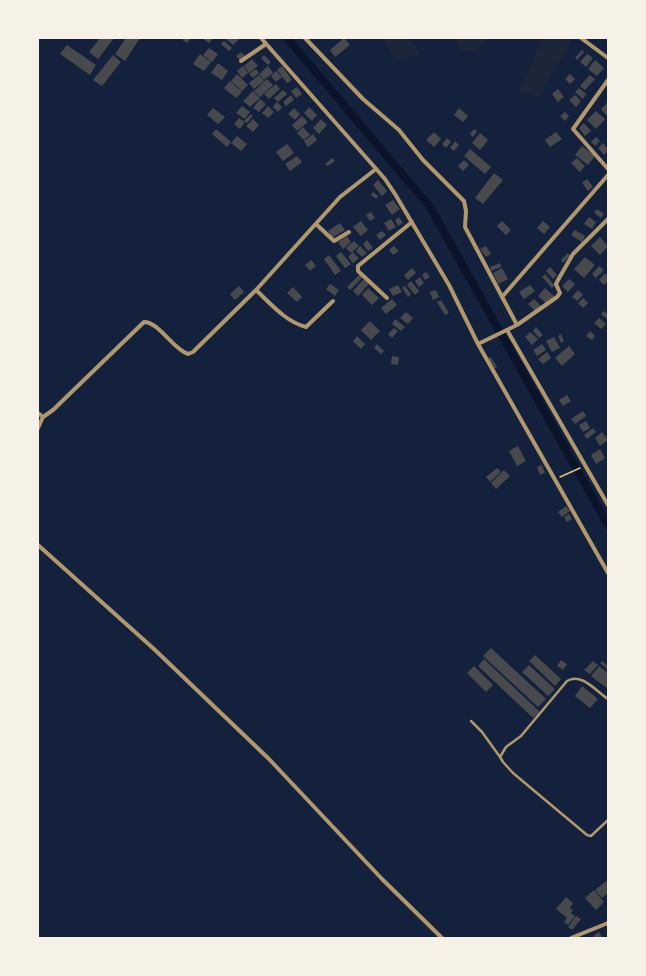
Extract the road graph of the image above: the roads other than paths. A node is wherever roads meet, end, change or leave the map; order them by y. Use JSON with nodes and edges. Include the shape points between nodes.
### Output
{"nodes":[{"id":1,"x":261,"y":38,"type":"edge"},
{"id":2,"x":305,"y":38,"type":"edge"},
{"id":3,"x":582,"y":38,"type":"edge"},
{"id":4,"x":266,"y":44,"type":"junction"},
{"id":5,"x":608,"y":58,"type":"edge"},
{"id":6,"x":242,"y":61,"type":"dead end"},
{"id":7,"x":608,"y":80,"type":"edge"},
{"id":8,"x":376,"y":169,"type":"junction"},
{"id":9,"x":608,"y":169,"type":"edge"},
{"id":10,"x":608,"y":175,"type":"edge"},
{"id":11,"x":608,"y":219,"type":"edge"},
{"id":12,"x":412,"y":222,"type":"junction"},
{"id":13,"x":316,"y":224,"type":"junction"},
{"id":14,"x":349,"y":232,"type":"dead end"},
{"id":15,"x":256,"y":290,"type":"junction"},
{"id":16,"x":502,"y":297,"type":"junction"},
{"id":17,"x":387,"y":298,"type":"dead end"},
{"id":18,"x":333,"y":301,"type":"dead end"},
{"id":19,"x":517,"y":325,"type":"junction"},
{"id":20,"x":505,"y":331,"type":"junction"},
{"id":21,"x":478,"y":344,"type":"junction"},
{"id":22,"x":38,"y":413,"type":"edge"},
{"id":23,"x":43,"y":417,"type":"junction"},
{"id":24,"x":38,"y":428,"type":"edge"},
{"id":25,"x":608,"y":505,"type":"edge"},
{"id":26,"x":38,"y":545,"type":"edge"},
{"id":27,"x":608,"y":573,"type":"edge"},
{"id":28,"x":608,"y":699,"type":"edge"},
{"id":29,"x":471,"y":722,"type":"dead end"},
{"id":30,"x":500,"y":757,"type":"junction"},
{"id":31,"x":608,"y":820,"type":"edge"},
{"id":32,"x":608,"y":923,"type":"edge"},
{"id":33,"x":442,"y":938,"type":"edge"},
{"id":34,"x":571,"y":938,"type":"edge"}],
"edges":[{"from":1,"to":4,"type":"street"},
{"from":2,"to":16,"type":"street","via":[[363,99],[399,130],[423,160],[464,201],[465,227]]},
{"from":3,"to":5,"type":"street"},
{"from":4,"to":6,"type":"street"},
{"from":4,"to":8,"type":"street"},
{"from":7,"to":9,"type":"street","via":[[573,129]]},
{"from":8,"to":12,"type":"street"},
{"from":8,"to":13,"type":"street","via":[[340,197]]},
{"from":10,"to":16,"type":"street"},
{"from":11,"to":19,"type":"street","via":[[573,254],[556,284],[560,293],[557,297]]},
{"from":12,"to":17,"type":"street","via":[[358,266],[358,271]]},
{"from":12,"to":21,"type":"street","via":[[449,286]]},
{"from":13,"to":14,"type":"street","via":[[334,241]]},
{"from":13,"to":15,"type":"street"},
{"from":15,"to":18,"type":"street","via":[[295,325],[306,327]]},
{"from":15,"to":23,"type":"street","via":[[188,354],[152,324],[144,322]]},
{"from":16,"to":19,"type":"street"},
{"from":19,"to":20,"type":"street"},
{"from":20,"to":21,"type":"street"},
{"from":20,"to":25,"type":"street"},
{"from":21,"to":27,"type":"street"},
{"from":22,"to":23,"type":"street"},
{"from":23,"to":24,"type":"street"},
{"from":26,"to":33,"type":"street","via":[[154,648],[269,759],[382,879]]},
{"from":28,"to":30,"type":"lane","via":[[579,678],[573,677],[522,736],[506,747]]},
{"from":29,"to":30,"type":"lane","via":[[482,732]]},
{"from":30,"to":31,"type":"lane","via":[[513,773],[587,835],[591,836]]},
{"from":32,"to":34,"type":"street"}]}
